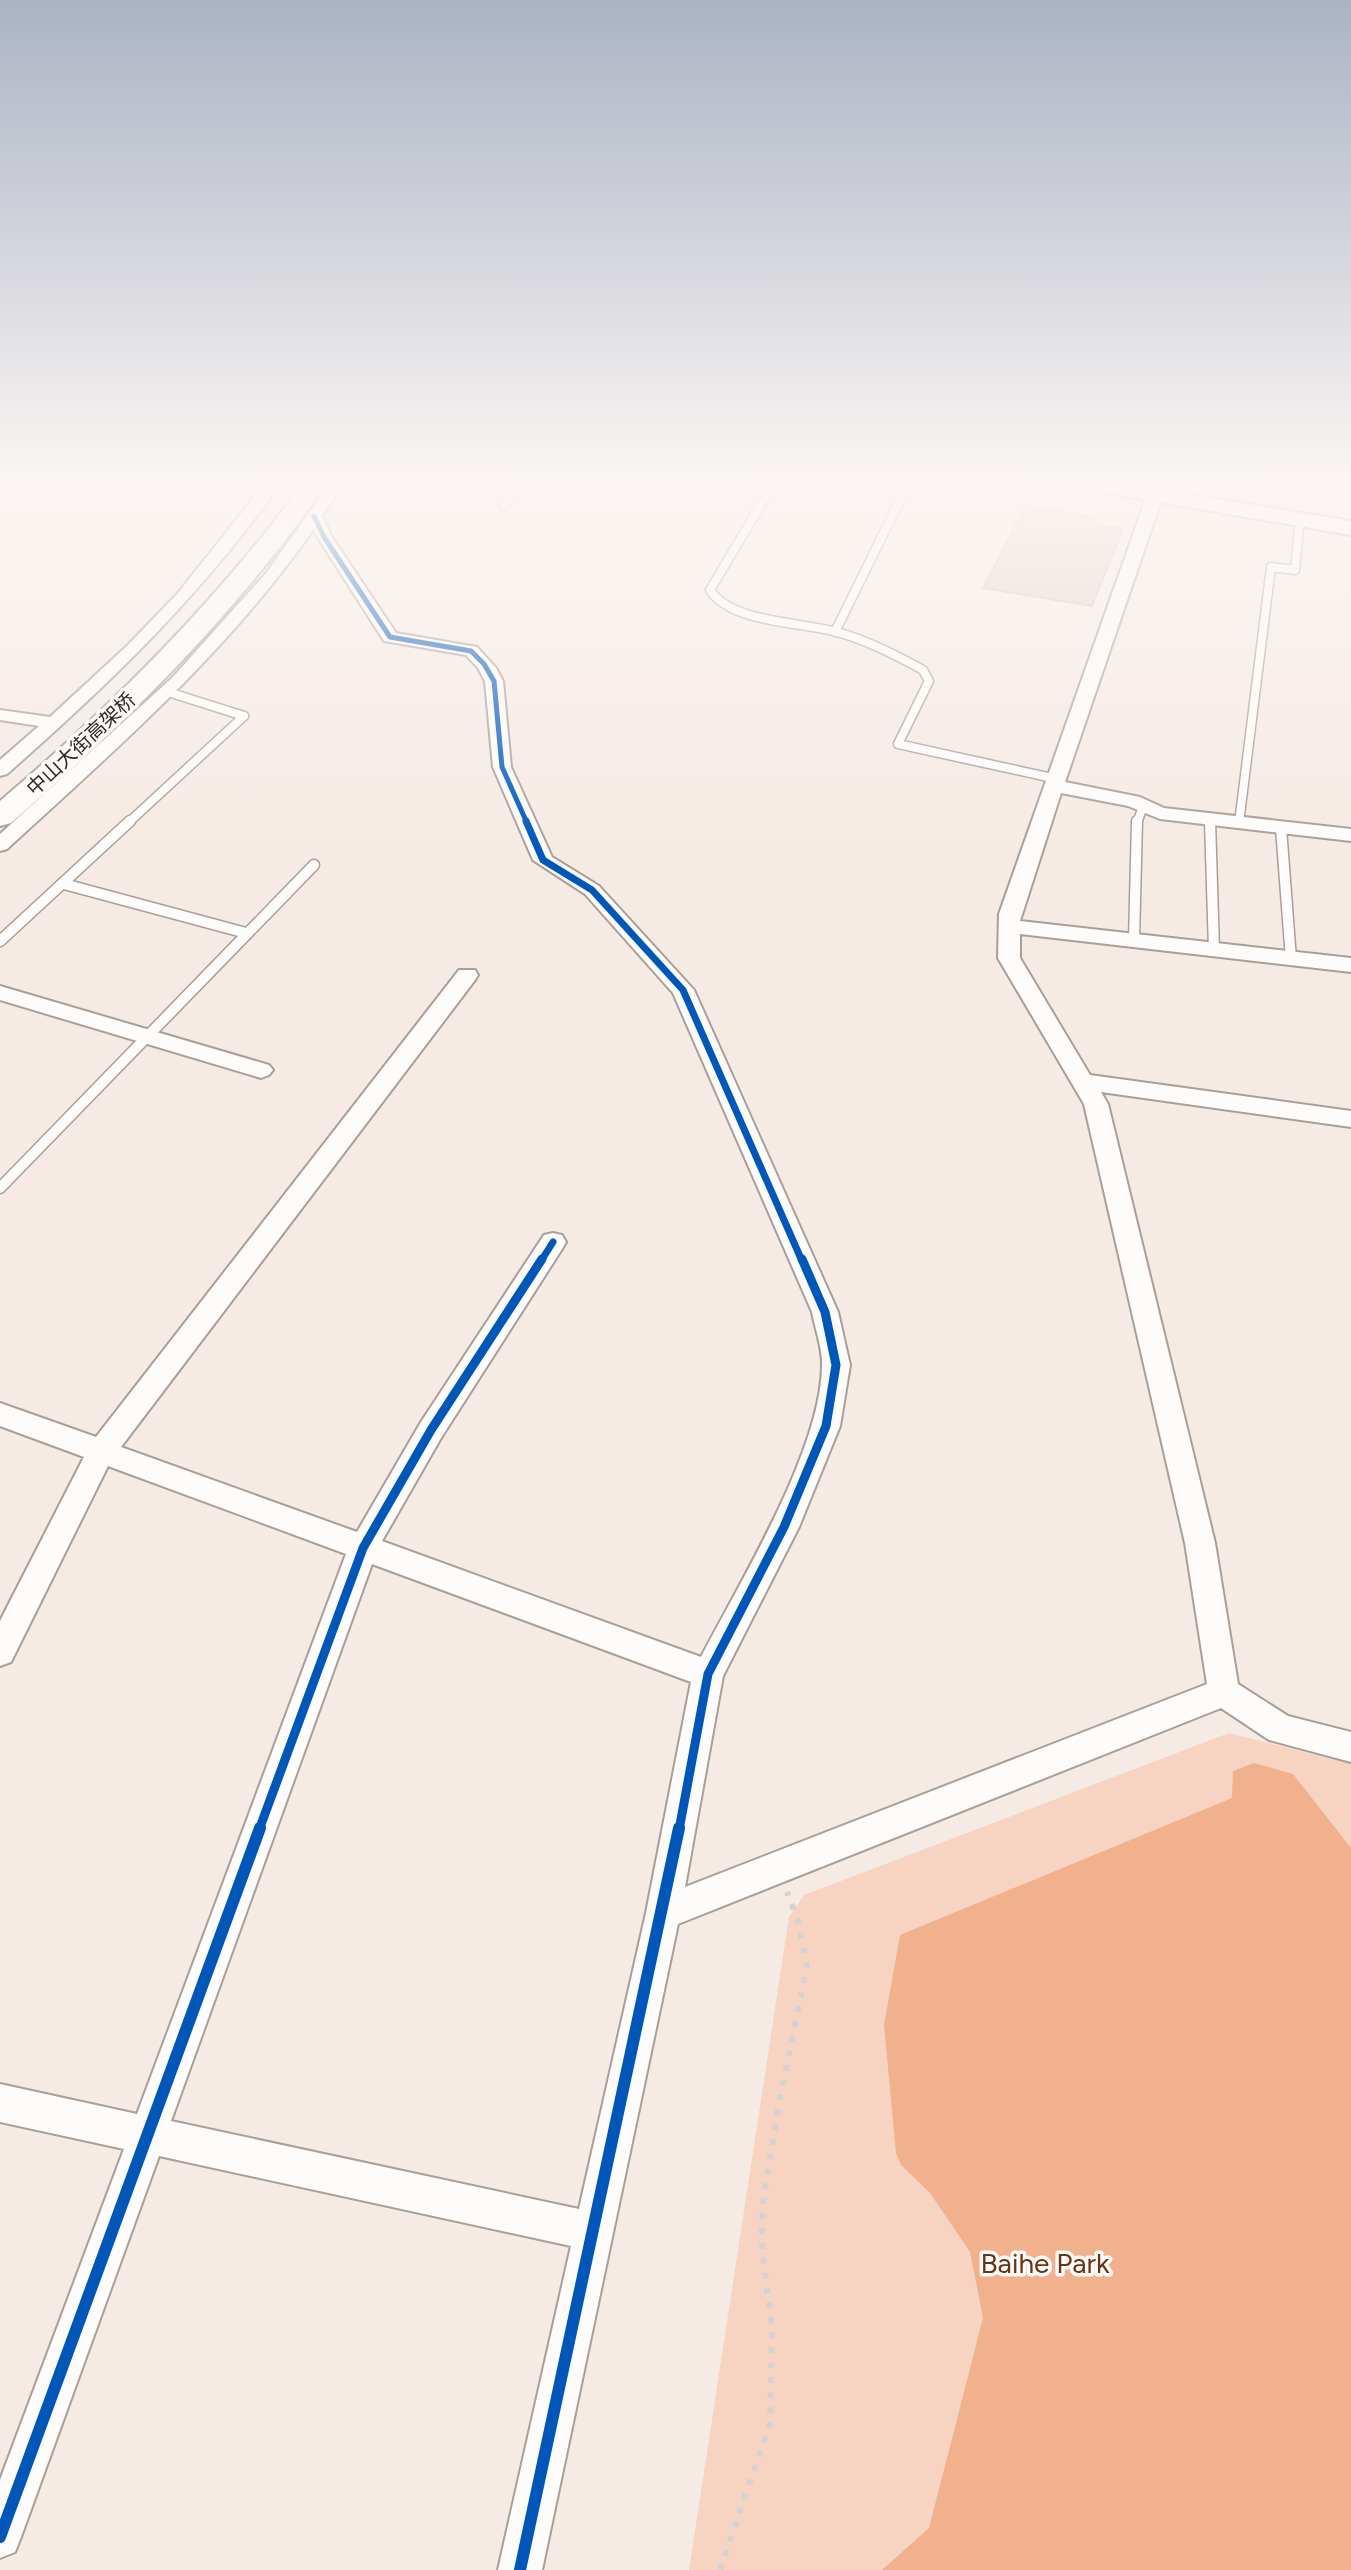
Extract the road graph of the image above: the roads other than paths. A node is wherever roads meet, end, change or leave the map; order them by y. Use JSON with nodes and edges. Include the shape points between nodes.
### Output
{"nodes":[{"id":1,"x":174,"y":606,"type":"edge"},
{"id":2,"x":193,"y":606,"type":"edge"},
{"id":3,"x":218,"y":606,"type":"edge"},
{"id":4,"x":247,"y":606,"type":"edge"},
{"id":5,"x":369,"y":606,"type":"edge"},
{"id":6,"x":726,"y":606,"type":"edge"},
{"id":7,"x":848,"y":606,"type":"edge"},
{"id":8,"x":1117,"y":606,"type":"edge"},
{"id":9,"x":1266,"y":606,"type":"edge"},
{"id":10,"x":835,"y":632,"type":"junction"},
{"id":11,"x":168,"y":692,"type":"junction"},
{"id":12,"x":0,"y":715,"type":"edge"},
{"id":13,"x":54,"y":723,"type":"junction"},
{"id":14,"x":0,"y":770,"type":"edge"},
{"id":15,"x":1056,"y":783,"type":"junction"},
{"id":16,"x":0,"y":791,"type":"edge"},
{"id":17,"x":1144,"y":804,"type":"junction"},
{"id":18,"x":0,"y":817,"type":"edge"},
{"id":19,"x":1210,"y":819,"type":"junction"},
{"id":20,"x":1239,"y":823,"type":"junction"},
{"id":21,"x":1281,"y":828,"type":"junction"},
{"id":22,"x":1351,"y":835,"type":"edge"},
{"id":23,"x":0,"y":845,"type":"edge"},
{"id":24,"x":314,"y":865,"type":"dead end"},
{"id":25,"x":64,"y":884,"type":"junction"},
{"id":26,"x":1008,"y":926,"type":"junction"},
{"id":27,"x":246,"y":933,"type":"junction"},
{"id":28,"x":1134,"y":940,"type":"junction"},
{"id":29,"x":0,"y":941,"type":"edge"},
{"id":30,"x":1214,"y":950,"type":"junction"},
{"id":31,"x":1291,"y":959,"type":"junction"},
{"id":32,"x":1351,"y":965,"type":"edge"},
{"id":33,"x":467,"y":975,"type":"dead end"},
{"id":34,"x":0,"y":993,"type":"edge"},
{"id":35,"x":146,"y":1036,"type":"junction"},
{"id":36,"x":261,"y":1070,"type":"dead end"},
{"id":37,"x":1084,"y":1082,"type":"junction"},
{"id":38,"x":1351,"y":1119,"type":"edge"},
{"id":39,"x":0,"y":1188,"type":"edge"},
{"id":40,"x":553,"y":1242,"type":"dead end"},
{"id":41,"x":0,"y":1414,"type":"edge"},
{"id":42,"x":101,"y":1452,"type":"junction"},
{"id":43,"x":363,"y":1548,"type":"junction"},
{"id":44,"x":0,"y":1652,"type":"edge"},
{"id":45,"x":708,"y":1674,"type":"junction"},
{"id":46,"x":1224,"y":1692,"type":"junction"},
{"id":47,"x":1351,"y":1747,"type":"edge"},
{"id":48,"x":663,"y":1913,"type":"junction"},
{"id":49,"x":0,"y":2103,"type":"edge"},
{"id":50,"x":148,"y":2135,"type":"junction"},
{"id":51,"x":594,"y":2232,"type":"junction"},
{"id":52,"x":0,"y":2537,"type":"edge"},
{"id":53,"x":520,"y":2570,"type":"edge"}],
"edges":[{"from":1,"to":13,"type":"street"},
{"from":2,"to":16,"type":"main road","name":"中山大街高架桥"},
{"from":3,"to":18,"type":"main road","name":"中山大街高架桥","via":[[108,721]]},
{"from":4,"to":11,"type":"street"},
{"from":5,"to":45,"type":"street","via":[[390,637],[480,657],[494,681],[502,767],[543,860],[592,890],[683,990],[825,1312],[836,1365],[826,1426],[784,1527]]},
{"from":6,"to":10,"type":"lane"},
{"from":7,"to":10,"type":"lane"},
{"from":8,"to":15,"type":"street"},
{"from":9,"to":20,"type":"lane"},
{"from":10,"to":15,"type":"lane","via":[[928,675],[898,744]]},
{"from":11,"to":23,"type":"street"},
{"from":11,"to":25,"type":"lane","via":[[244,716]]},
{"from":12,"to":13,"type":"street"},
{"from":13,"to":14,"type":"street"},
{"from":15,"to":17,"type":"street"},
{"from":15,"to":26,"type":"street"},
{"from":17,"to":19,"type":"street","via":[[1160,813]]},
{"from":17,"to":28,"type":"lane","via":[[1137,820]]},
{"from":19,"to":20,"type":"street"},
{"from":19,"to":30,"type":"lane"},
{"from":20,"to":21,"type":"street"},
{"from":21,"to":22,"type":"street"},
{"from":21,"to":31,"type":"lane"},
{"from":24,"to":27,"type":"lane"},
{"from":25,"to":27,"type":"lane"},
{"from":25,"to":29,"type":"lane"},
{"from":26,"to":28,"type":"street"},
{"from":26,"to":37,"type":"street","via":[[1009,958]]},
{"from":27,"to":35,"type":"lane"},
{"from":28,"to":30,"type":"street"},
{"from":30,"to":31,"type":"street"},
{"from":31,"to":32,"type":"street"},
{"from":33,"to":42,"type":"street"},
{"from":34,"to":35,"type":"street"},
{"from":35,"to":36,"type":"street"},
{"from":35,"to":39,"type":"lane"},
{"from":37,"to":38,"type":"street"},
{"from":37,"to":46,"type":"street","via":[[1096,1104],[1200,1543]]},
{"from":40,"to":43,"type":"street","via":[[431,1430]]},
{"from":41,"to":42,"type":"street"},
{"from":42,"to":43,"type":"street"},
{"from":42,"to":44,"type":"street"},
{"from":43,"to":45,"type":"street"},
{"from":43,"to":50,"type":"street"},
{"from":45,"to":48,"type":"street"},
{"from":46,"to":47,"type":"street","via":[[1280,1729]]},
{"from":46,"to":48,"type":"street"},
{"from":48,"to":51,"type":"street"},
{"from":49,"to":50,"type":"street"},
{"from":50,"to":51,"type":"street"},
{"from":50,"to":52,"type":"street"},
{"from":51,"to":53,"type":"street"}]}
